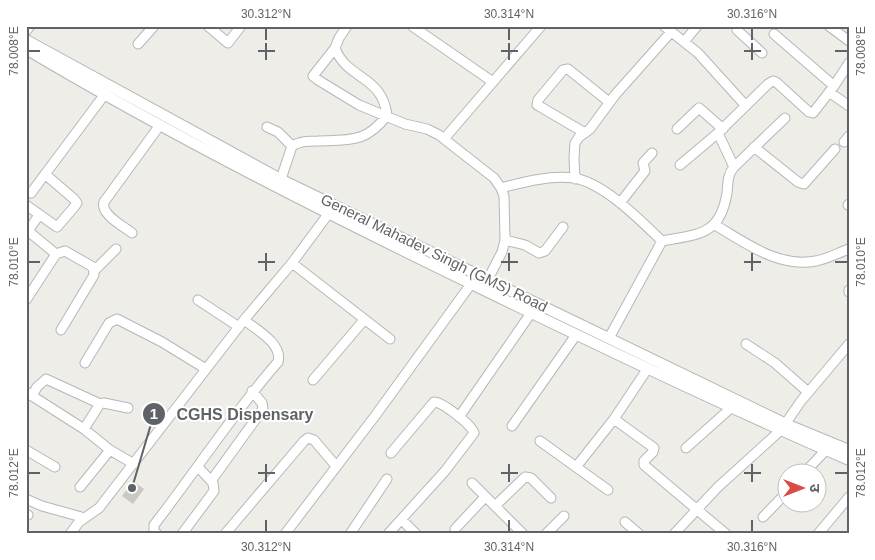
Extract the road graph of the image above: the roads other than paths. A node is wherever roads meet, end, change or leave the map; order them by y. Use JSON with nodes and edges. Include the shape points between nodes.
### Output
{"nodes":[{"id":1,"x":30,"y":26,"type":"edge"},
{"id":2,"x":154,"y":26,"type":"edge"},
{"id":3,"x":208,"y":26,"type":"edge"},
{"id":4,"x":241,"y":26,"type":"edge"},
{"id":5,"x":348,"y":26,"type":"edge"},
{"id":6,"x":412,"y":26,"type":"edge"},
{"id":7,"x":542,"y":26,"type":"edge"},
{"id":8,"x":697,"y":26,"type":"edge"},
{"id":9,"x":829,"y":26,"type":"edge"},
{"id":10,"x":736,"y":27,"type":"edge"},
{"id":11,"x":668,"y":29,"type":"edge"},
{"id":12,"x":26,"y":31,"type":"edge"},
{"id":13,"x":774,"y":34,"type":"dead end"},
{"id":14,"x":26,"y":40,"type":"edge"},
{"id":15,"x":849,"y":41,"type":"edge"},
{"id":16,"x":684,"y":42,"type":"junction"},
{"id":17,"x":138,"y":44,"type":"dead end"},
{"id":18,"x":335,"y":48,"type":"junction"},
{"id":19,"x":26,"y":49,"type":"edge"},
{"id":20,"x":762,"y":53,"type":"dead end"},
{"id":21,"x":849,"y":63,"type":"edge"},
{"id":22,"x":493,"y":82,"type":"junction"},
{"id":23,"x":832,"y":89,"type":"junction"},
{"id":24,"x":105,"y":94,"type":"junction"},
{"id":25,"x":610,"y":102,"type":"junction"},
{"id":26,"x":746,"y":106,"type":"junction"},
{"id":27,"x":849,"y":106,"type":"edge"},
{"id":28,"x":387,"y":115,"type":"junction"},
{"id":29,"x":785,"y":118,"type":"dead end"},
{"id":30,"x":160,"y":125,"type":"junction"},
{"id":31,"x":267,"y":127,"type":"dead end"},
{"id":32,"x":677,"y":129,"type":"dead end"},
{"id":33,"x":721,"y":131,"type":"junction"},
{"id":34,"x":585,"y":133,"type":"junction"},
{"id":35,"x":444,"y":139,"type":"junction"},
{"id":36,"x":292,"y":146,"type":"junction"},
{"id":37,"x":754,"y":147,"type":"junction"},
{"id":38,"x":835,"y":149,"type":"dead end"},
{"id":39,"x":652,"y":153,"type":"dead end"},
{"id":40,"x":680,"y":165,"type":"dead end"},
{"id":41,"x":734,"y":167,"type":"junction"},
{"id":42,"x":46,"y":176,"type":"junction"},
{"id":43,"x":280,"y":179,"type":"junction"},
{"id":44,"x":575,"y":179,"type":"junction"},
{"id":45,"x":501,"y":188,"type":"junction"},
{"id":46,"x":31,"y":193,"type":"dead end"},
{"id":47,"x":620,"y":203,"type":"junction"},
{"id":48,"x":26,"y":205,"type":"edge"},
{"id":49,"x":329,"y":213,"type":"junction"},
{"id":50,"x":40,"y":214,"type":"junction"},
{"id":51,"x":715,"y":225,"type":"junction"},
{"id":52,"x":563,"y":227,"type":"dead end"},
{"id":53,"x":27,"y":233,"type":"edge"},
{"id":54,"x":132,"y":233,"type":"dead end"},
{"id":55,"x":505,"y":240,"type":"junction"},
{"id":56,"x":662,"y":241,"type":"junction"},
{"id":57,"x":849,"y":248,"type":"edge"},
{"id":58,"x":116,"y":249,"type":"dead end"},
{"id":59,"x":56,"y":254,"type":"junction"},
{"id":60,"x":292,"y":262,"type":"junction"},
{"id":61,"x":94,"y":270,"type":"junction"},
{"id":62,"x":488,"y":279,"type":"junction"},
{"id":63,"x":471,"y":284,"type":"junction"},
{"id":64,"x":26,"y":300,"type":"edge"},
{"id":65,"x":198,"y":300,"type":"dead end"},
{"id":66,"x":531,"y":313,"type":"junction"},
{"id":67,"x":364,"y":320,"type":"junction"},
{"id":68,"x":241,"y":324,"type":"junction"},
{"id":69,"x":61,"y":330,"type":"dead end"},
{"id":70,"x":576,"y":334,"type":"junction"},
{"id":71,"x":609,"y":338,"type":"junction"},
{"id":72,"x":390,"y":339,"type":"dead end"},
{"id":73,"x":746,"y":344,"type":"dead end"},
{"id":74,"x":849,"y":344,"type":"edge"},
{"id":75,"x":85,"y":363,"type":"dead end"},
{"id":76,"x":648,"y":368,"type":"junction"},
{"id":77,"x":206,"y":369,"type":"junction"},
{"id":78,"x":313,"y":380,"type":"dead end"},
{"id":79,"x":252,"y":391,"type":"junction"},
{"id":80,"x":808,"y":392,"type":"junction"},
{"id":81,"x":29,"y":394,"type":"edge"},
{"id":82,"x":98,"y":404,"type":"junction"},
{"id":83,"x":732,"y":407,"type":"junction"},
{"id":84,"x":128,"y":408,"type":"dead end"},
{"id":85,"x":459,"y":417,"type":"junction"},
{"id":86,"x":614,"y":419,"type":"junction"},
{"id":87,"x":512,"y":426,"type":"dead end"},
{"id":88,"x":783,"y":427,"type":"junction"},
{"id":89,"x":84,"y":429,"type":"junction"},
{"id":90,"x":540,"y":441,"type":"dead end"},
{"id":91,"x":686,"y":448,"type":"dead end"},
{"id":92,"x":26,"y":450,"type":"edge"},
{"id":93,"x":110,"y":450,"type":"junction"},
{"id":94,"x":826,"y":450,"type":"junction"},
{"id":95,"x":849,"y":450,"type":"edge"},
{"id":96,"x":391,"y":453,"type":"dead end"},
{"id":97,"x":849,"y":460,"type":"edge"},
{"id":98,"x":815,"y":462,"type":"edge"},
{"id":99,"x":134,"y":464,"type":"junction"},
{"id":100,"x":336,"y":466,"type":"junction"},
{"id":101,"x":55,"y":467,"type":"dead end"},
{"id":102,"x":198,"y":467,"type":"junction"},
{"id":103,"x":576,"y":467,"type":"junction"},
{"id":104,"x":386,"y":479,"type":"dead end"},
{"id":105,"x":211,"y":481,"type":"junction"},
{"id":106,"x":472,"y":484,"type":"dead end"},
{"id":107,"x":80,"y":487,"type":"dead end"},
{"id":108,"x":608,"y":490,"type":"dead end"},
{"id":109,"x":485,"y":497,"type":"junction"},
{"id":110,"x":849,"y":497,"type":"edge"},
{"id":111,"x":551,"y":498,"type":"dead end"},
{"id":112,"x":26,"y":499,"type":"edge"},
{"id":113,"x":778,"y":502,"type":"edge"},
{"id":114,"x":494,"y":506,"type":"junction"},
{"id":115,"x":696,"y":510,"type":"junction"},
{"id":116,"x":564,"y":516,"type":"dead end"},
{"id":117,"x":85,"y":518,"type":"junction"},
{"id":118,"x":763,"y":518,"type":"dead end"},
{"id":119,"x":402,"y":520,"type":"junction"},
{"id":120,"x":625,"y":522,"type":"dead end"},
{"id":121,"x":455,"y":529,"type":"dead end"},
{"id":122,"x":70,"y":534,"type":"edge"},
{"id":123,"x":157,"y":534,"type":"edge"},
{"id":124,"x":182,"y":534,"type":"edge"},
{"id":125,"x":225,"y":534,"type":"edge"},
{"id":126,"x":285,"y":534,"type":"edge"},
{"id":127,"x":350,"y":534,"type":"edge"},
{"id":128,"x":388,"y":534,"type":"edge"},
{"id":129,"x":416,"y":534,"type":"edge"},
{"id":130,"x":523,"y":534,"type":"edge"},
{"id":131,"x":546,"y":534,"type":"edge"},
{"id":132,"x":639,"y":534,"type":"edge"},
{"id":133,"x":674,"y":534,"type":"edge"},
{"id":134,"x":726,"y":534,"type":"edge"},
{"id":135,"x":818,"y":534,"type":"edge"}],
"edges":[{"from":1,"to":12,"type":"street"},
{"from":2,"to":17,"type":"street"},
{"from":3,"to":4,"type":"street","via":[[228,43]]},
{"from":5,"to":18,"type":"street"},
{"from":6,"to":22,"type":"street"},
{"from":7,"to":22,"type":"street"},
{"from":8,"to":16,"type":"street"},
{"from":9,"to":15,"type":"street"},
{"from":10,"to":20,"type":"street"},
{"from":11,"to":16,"type":"street"},
{"from":11,"to":25,"type":"street"},
{"from":13,"to":23,"type":"street"},
{"from":14,"to":43,"type":"street","name":"General Mahadev Singh (GMS) Road"},
{"from":16,"to":26,"type":"street"},
{"from":18,"to":28,"type":"street","via":[[344,64],[374,86],[385,102]]},
{"from":18,"to":28,"type":"street","via":[[313,76],[359,105]]},
{"from":19,"to":24,"type":"street"},
{"from":21,"to":23,"type":"street"},
{"from":22,"to":35,"type":"street"},
{"from":23,"to":26,"type":"street","via":[[811,114],[773,81]]},
{"from":23,"to":27,"type":"street"},
{"from":24,"to":30,"type":"street"},
{"from":24,"to":42,"type":"street"},
{"from":25,"to":34,"type":"street"},
{"from":25,"to":34,"type":"street","via":[[568,69],[563,70],[538,100],[537,105]]},
{"from":26,"to":33,"type":"street"},
{"from":28,"to":35,"type":"street","via":[[405,124],[427,129]]},
{"from":28,"to":36,"type":"street","via":[[362,138],[310,141]]},
{"from":29,"to":37,"type":"street"},
{"from":30,"to":49,"type":"street"},
{"from":30,"to":54,"type":"street","via":[[102,206]]},
{"from":31,"to":36,"type":"street","via":[[278,132]]},
{"from":32,"to":33,"type":"street","via":[[699,108]]},
{"from":33,"to":40,"type":"street"},
{"from":33,"to":41,"type":"street"},
{"from":34,"to":44,"type":"street","via":[[575,143]]},
{"from":35,"to":45,"type":"street","via":[[487,171]]},
{"from":36,"to":43,"type":"street"},
{"from":37,"to":38,"type":"street","via":[[804,184]]},
{"from":37,"to":41,"type":"street"},
{"from":39,"to":47,"type":"street","via":[[643,163],[645,171]]},
{"from":41,"to":51,"type":"street","via":[[729,176],[724,207]]},
{"from":42,"to":46,"type":"street"},
{"from":42,"to":50,"type":"street","via":[[77,203],[57,227]]},
{"from":43,"to":62,"type":"street","name":"General Mahadev Singh (GMS) Road"},
{"from":44,"to":45,"type":"street","via":[[540,179]]},
{"from":44,"to":47,"type":"street","via":[[594,186]]},
{"from":45,"to":55,"type":"street"},
{"from":47,"to":56,"type":"street"},
{"from":48,"to":50,"type":"street"},
{"from":49,"to":60,"type":"street"},
{"from":49,"to":63,"type":"street"},
{"from":50,"to":53,"type":"street"},
{"from":51,"to":56,"type":"street","via":[[697,234]]},
{"from":51,"to":57,"type":"street","via":[[777,259],[792,262],[817,260]]},
{"from":52,"to":55,"type":"street","via":[[542,253]]},
{"from":53,"to":59,"type":"street"},
{"from":55,"to":62,"type":"street"},
{"from":56,"to":71,"type":"street"},
{"from":58,"to":61,"type":"street"},
{"from":59,"to":61,"type":"street","via":[[65,251]]},
{"from":59,"to":64,"type":"street"},
{"from":60,"to":67,"type":"street"},
{"from":60,"to":68,"type":"street"},
{"from":61,"to":69,"type":"street","via":[[92,280]]},
{"from":62,"to":71,"type":"street","name":"General Mahadev Singh (GMS) Road"},
{"from":63,"to":66,"type":"street"},
{"from":63,"to":100,"type":"street"},
{"from":65,"to":68,"type":"street"},
{"from":66,"to":70,"type":"street"},
{"from":66,"to":85,"type":"street"},
{"from":67,"to":72,"type":"street"},
{"from":67,"to":78,"type":"street"},
{"from":68,"to":77,"type":"street"},
{"from":68,"to":79,"type":"street","via":[[274,344],[280,356]]},
{"from":70,"to":76,"type":"street"},
{"from":70,"to":87,"type":"street"},
{"from":71,"to":88,"type":"street","name":"General Mahadev Singh (GMS) Road"},
{"from":73,"to":80,"type":"street"},
{"from":74,"to":80,"type":"street"},
{"from":75,"to":77,"type":"street","via":[[109,322],[118,319]]},
{"from":76,"to":83,"type":"street"},
{"from":76,"to":86,"type":"street"},
{"from":77,"to":99,"type":"street"},
{"from":79,"to":102,"type":"street"},
{"from":79,"to":105,"type":"street","via":[[263,409]]},
{"from":80,"to":88,"type":"street"},
{"from":81,"to":82,"type":"street","via":[[46,379]]},
{"from":81,"to":89,"type":"street"},
{"from":82,"to":84,"type":"street","via":[[104,402]]},
{"from":82,"to":89,"type":"street"},
{"from":83,"to":88,"type":"street"},
{"from":83,"to":91,"type":"street"},
{"from":85,"to":96,"type":"street","via":[[434,402]]},
{"from":85,"to":119,"type":"street","via":[[474,433]]},
{"from":86,"to":103,"type":"street"},
{"from":86,"to":115,"type":"street","via":[[654,448],[644,464]]},
{"from":88,"to":94,"type":"street"},
{"from":88,"to":95,"type":"street","name":"General Mahadev Singh (GMS) Road"},
{"from":88,"to":115,"type":"street"},
{"from":89,"to":93,"type":"street"},
{"from":90,"to":103,"type":"street"},
{"from":92,"to":101,"type":"street"},
{"from":93,"to":99,"type":"street"},
{"from":93,"to":107,"type":"street"},
{"from":94,"to":97,"type":"street"},
{"from":94,"to":98,"type":"street"},
{"from":99,"to":117,"type":"street","via":[[100,508]]},
{"from":100,"to":125,"type":"street","via":[[314,440],[308,438]]},
{"from":100,"to":126,"type":"street"},
{"from":102,"to":105,"type":"street"},
{"from":102,"to":123,"type":"street","via":[[154,525]]},
{"from":103,"to":108,"type":"street"},
{"from":104,"to":127,"type":"street"},
{"from":105,"to":124,"type":"street","via":[[214,491]]},
{"from":106,"to":109,"type":"street"},
{"from":109,"to":114,"type":"street"},
{"from":109,"to":121,"type":"street"},
{"from":110,"to":135,"type":"street"},
{"from":111,"to":114,"type":"street","via":[[531,478],[525,477]]},
{"from":112,"to":117,"type":"street"},
{"from":113,"to":118,"type":"street"},
{"from":114,"to":130,"type":"street"},
{"from":115,"to":133,"type":"street"},
{"from":115,"to":134,"type":"street"},
{"from":116,"to":131,"type":"street"},
{"from":117,"to":122,"type":"street"},
{"from":119,"to":128,"type":"street"},
{"from":119,"to":129,"type":"street"},
{"from":120,"to":132,"type":"street"}]}
